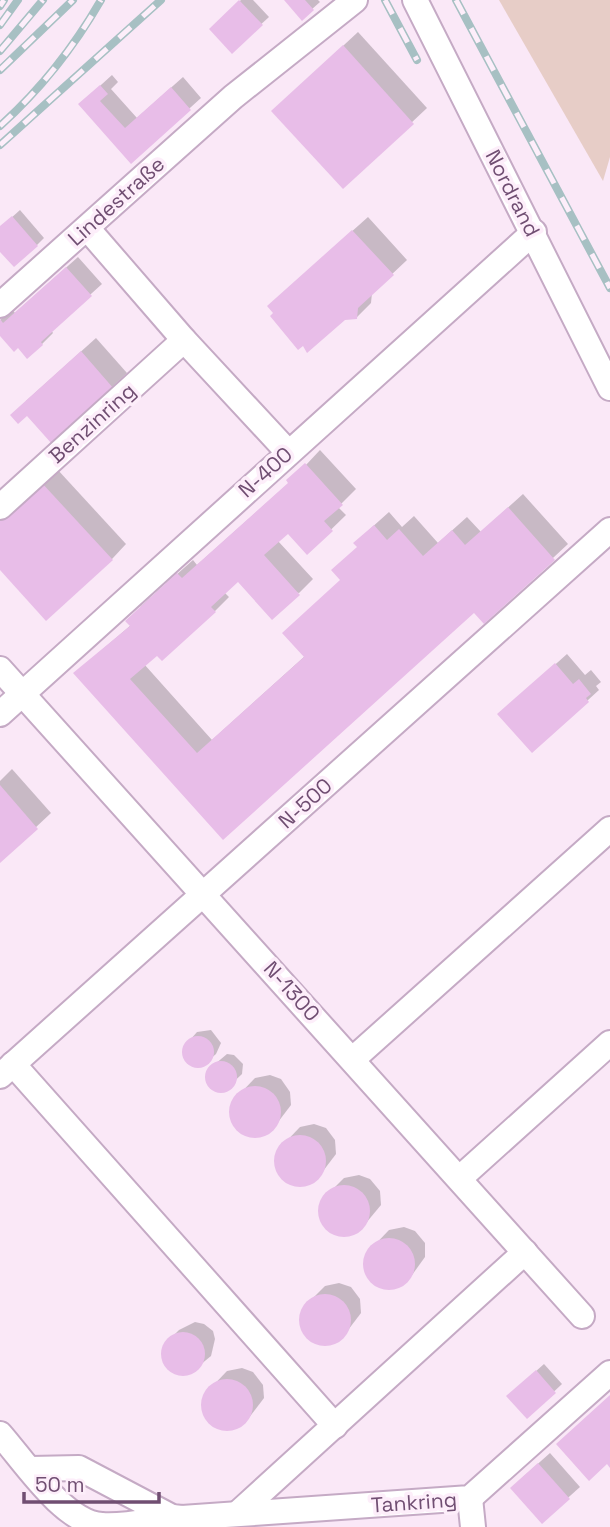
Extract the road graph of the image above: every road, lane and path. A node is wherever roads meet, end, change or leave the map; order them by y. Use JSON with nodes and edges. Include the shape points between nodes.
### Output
{"nodes":[{"id":1,"x":355,"y":0,"type":"edge"},
{"id":2,"x":415,"y":0,"type":"edge"},
{"id":3,"x":87,"y":228,"type":"junction"},
{"id":4,"x":534,"y":232,"type":"junction"},
{"id":5,"x":0,"y":305,"type":"edge"},
{"id":6,"x":184,"y":340,"type":"junction"},
{"id":7,"x":610,"y":387,"type":"edge"},
{"id":8,"x":287,"y":452,"type":"junction"},
{"id":9,"x":0,"y":507,"type":"edge"},
{"id":10,"x":610,"y":530,"type":"edge"},
{"id":11,"x":0,"y":669,"type":"edge"},
{"id":12,"x":22,"y":694,"type":"junction"},
{"id":13,"x":0,"y":714,"type":"edge"},
{"id":14,"x":610,"y":829,"type":"edge"},
{"id":15,"x":205,"y":893,"type":"junction"},
{"id":16,"x":610,"y":1044,"type":"edge"},
{"id":17,"x":353,"y":1059,"type":"junction"},
{"id":18,"x":7,"y":1070,"type":"edge"},
{"id":19,"x":460,"y":1178,"type":"junction"},
{"id":20,"x":525,"y":1252,"type":"junction"},
{"id":21,"x":582,"y":1316,"type":"dead end"},
{"id":22,"x":610,"y":1373,"type":"edge"},
{"id":23,"x":335,"y":1426,"type":"junction"},
{"id":24,"x":0,"y":1434,"type":"edge"},
{"id":25,"x":32,"y":1469,"type":"junction"},
{"id":26,"x":470,"y":1498,"type":"junction"},
{"id":27,"x":237,"y":1514,"type":"junction"},
{"id":28,"x":172,"y":1517,"type":"junction"},
{"id":29,"x":300,"y":1518,"type":"edge"},
{"id":30,"x":473,"y":1527,"type":"edge"}],
"edges":[{"from":1,"to":3,"type":"lane","name":"Lindestraße","via":[[233,97]]},
{"from":2,"to":4,"type":"lane","name":"Nordrand"},
{"from":3,"to":5,"type":"lane","name":"Lindestraße"},
{"from":3,"to":6,"type":"lane"},
{"from":4,"to":7,"type":"lane","name":"Nordrand"},
{"from":4,"to":8,"type":"lane","name":"N-400"},
{"from":6,"to":8,"type":"lane"},
{"from":6,"to":9,"type":"lane","name":"Benzinring"},
{"from":8,"to":12,"type":"lane","name":"N-400"},
{"from":10,"to":15,"type":"lane","name":"N-500"},
{"from":11,"to":12,"type":"lane","name":"N-1300"},
{"from":12,"to":13,"type":"lane","name":"N-400"},
{"from":12,"to":15,"type":"lane","name":"N-1300"},
{"from":14,"to":17,"type":"lane"},
{"from":15,"to":17,"type":"lane","name":"N-1300"},
{"from":15,"to":18,"type":"lane","name":"N-500"},
{"from":16,"to":19,"type":"lane"},
{"from":17,"to":19,"type":"lane","name":"N-1300"},
{"from":18,"to":23,"type":"lane"},
{"from":19,"to":20,"type":"lane","name":"N-1300"},
{"from":20,"to":21,"type":"lane","name":"N-1300"},
{"from":20,"to":23,"type":"lane"},
{"from":22,"to":26,"type":"lane","name":"Tankring"},
{"from":23,"to":27,"type":"lane"},
{"from":24,"to":25,"type":"lane","name":"Tankring"},
{"from":25,"to":28,"type":"lane","via":[[79,1468]]},
{"from":25,"to":28,"type":"lane","name":"Tankring","via":[[52,1496],[76,1516],[101,1525]]},
{"from":26,"to":29,"type":"lane","name":"Tankring"},
{"from":26,"to":30,"type":"lane"},
{"from":27,"to":28,"type":"lane","name":"Tankring"},
{"from":27,"to":29,"type":"lane","name":"Tankring"}]}
